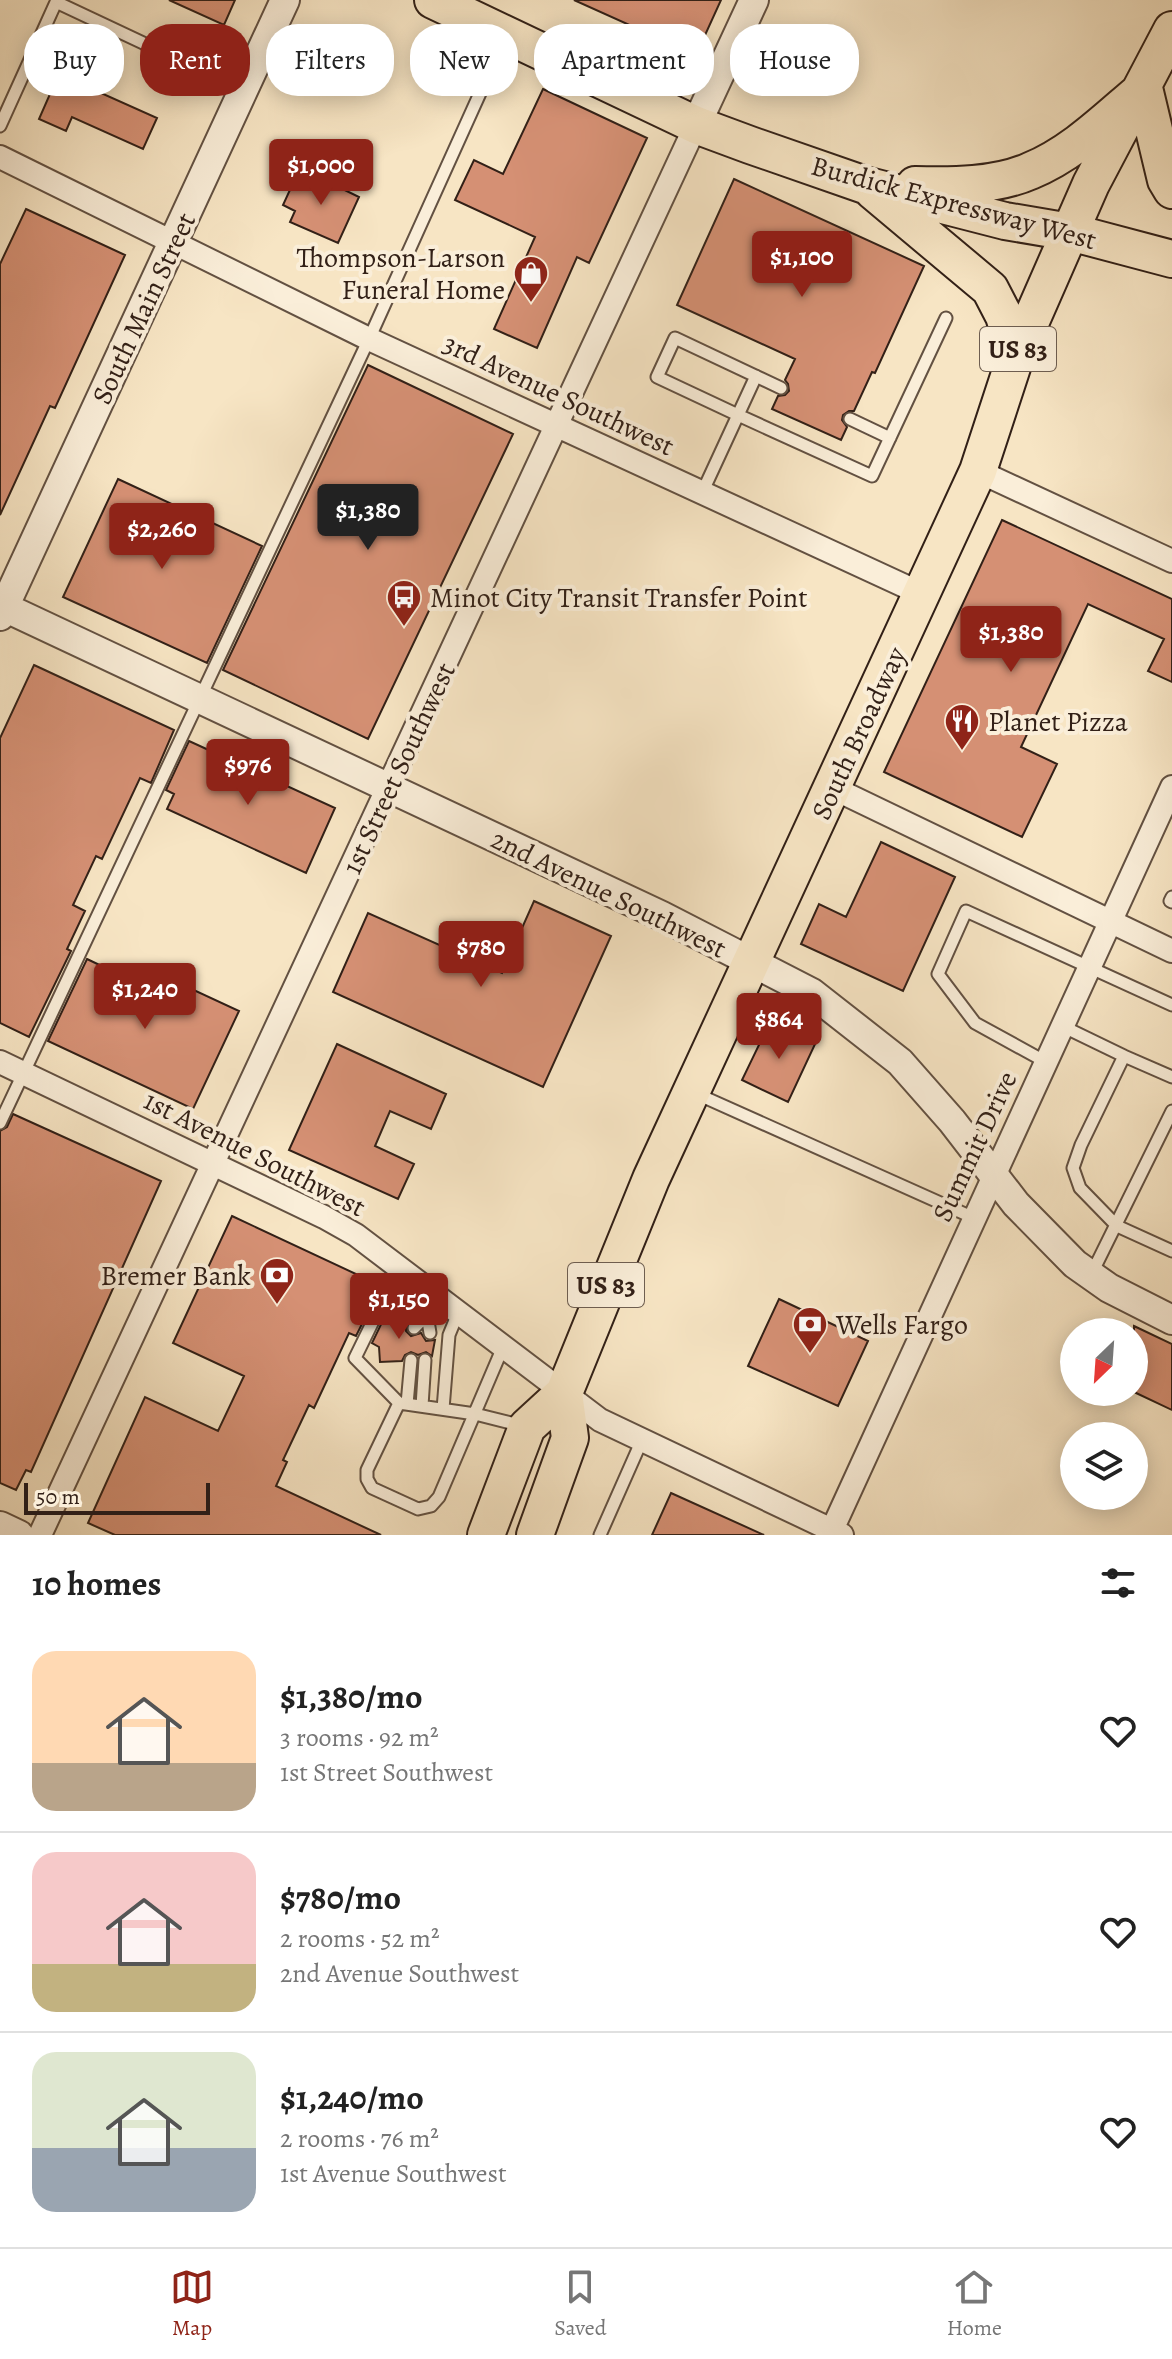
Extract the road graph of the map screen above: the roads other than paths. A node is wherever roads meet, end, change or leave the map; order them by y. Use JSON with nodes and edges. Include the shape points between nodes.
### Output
{"nodes":[{"id":1,"x":285,"y":0,"type":"edge"},
{"id":2,"x":433,"y":0,"type":"edge"},
{"id":3,"x":754,"y":0,"type":"edge"},
{"id":4,"x":56,"y":1,"type":"edge"},
{"id":5,"x":483,"y":24,"type":"edge"},
{"id":6,"x":1172,"y":30,"type":"edge"},
{"id":7,"x":140,"y":41,"type":"edge"},
{"id":8,"x":518,"y":41,"type":"edge"},
{"id":9,"x":250,"y":76,"type":"edge"},
{"id":10,"x":1144,"y":88,"type":"junction"},
{"id":11,"x":241,"y":96,"type":"edge"},
{"id":12,"x":479,"y":96,"type":"edge"},
{"id":13,"x":696,"y":125,"type":"junction"},
{"id":14,"x":0,"y":126,"type":"edge"},
{"id":15,"x":0,"y":157,"type":"edge"},
{"id":16,"x":865,"y":185,"type":"junction"},
{"id":17,"x":1172,"y":190,"type":"edge"},
{"id":18,"x":1070,"y":232,"type":"junction"},
{"id":19,"x":172,"y":244,"type":"junction"},
{"id":20,"x":1172,"y":259,"type":"edge"},
{"id":21,"x":946,"y":318,"type":"dead end"},
{"id":22,"x":369,"y":339,"type":"junction"},
{"id":23,"x":1016,"y":355,"type":"junction"},
{"id":24,"x":756,"y":376,"type":"junction"},
{"id":25,"x":781,"y":388,"type":"dead end"},
{"id":26,"x":738,"y":415,"type":"junction"},
{"id":27,"x":850,"y":419,"type":"dead end"},
{"id":28,"x":556,"y":425,"type":"junction"},
{"id":29,"x":890,"y":438,"type":"junction"},
{"id":30,"x":978,"y":471,"type":"junction"},
{"id":31,"x":702,"y":493,"type":"junction"},
{"id":32,"x":1172,"y":561,"type":"edge"},
{"id":33,"x":922,"y":594,"type":"junction"},
{"id":34,"x":1,"y":609,"type":"edge"},
{"id":35,"x":200,"y":700,"type":"junction"},
{"id":36,"x":1172,"y":787,"type":"edge"},
{"id":37,"x":833,"y":788,"type":"junction"},
{"id":38,"x":389,"y":789,"type":"junction"},
{"id":39,"x":1110,"y":921,"type":"junction"},
{"id":40,"x":1172,"y":951,"type":"edge"},
{"id":41,"x":751,"y":962,"type":"junction"},
{"id":42,"x":1088,"y":968,"type":"junction"},
{"id":43,"x":1172,"y":1005,"type":"edge"},
{"id":44,"x":1062,"y":1026,"type":"junction"},
{"id":45,"x":1124,"y":1056,"type":"junction"},
{"id":46,"x":0,"y":1062,"type":"edge"},
{"id":47,"x":1046,"y":1062,"type":"junction"},
{"id":48,"x":22,"y":1072,"type":"junction"},
{"id":49,"x":1172,"y":1077,"type":"edge"},
{"id":50,"x":691,"y":1091,"type":"junction"},
{"id":51,"x":1172,"y":1111,"type":"edge"},
{"id":52,"x":0,"y":1123,"type":"edge"},
{"id":53,"x":213,"y":1164,"type":"junction"},
{"id":54,"x":994,"y":1176,"type":"junction"},
{"id":55,"x":974,"y":1218,"type":"junction"},
{"id":56,"x":1117,"y":1226,"type":"junction"},
{"id":57,"x":1172,"y":1251,"type":"edge"},
{"id":58,"x":399,"y":1268,"type":"junction"},
{"id":59,"x":1091,"y":1276,"type":"junction"},
{"id":60,"x":429,"y":1303,"type":"junction"},
{"id":61,"x":458,"y":1313,"type":"junction"},
{"id":62,"x":1172,"y":1320,"type":"edge"},
{"id":63,"x":414,"y":1328,"type":"dead end"},
{"id":64,"x":430,"y":1333,"type":"dead end"},
{"id":65,"x":503,"y":1347,"type":"junction"},
{"id":66,"x":411,"y":1360,"type":"dead end"},
{"id":67,"x":425,"y":1360,"type":"dead end"},
{"id":68,"x":564,"y":1393,"type":"junction"},
{"id":69,"x":403,"y":1403,"type":"junction"},
{"id":70,"x":422,"y":1406,"type":"junction"},
{"id":71,"x":443,"y":1409,"type":"junction"},
{"id":72,"x":475,"y":1414,"type":"junction"},
{"id":73,"x":527,"y":1427,"type":"junction"},
{"id":74,"x":642,"y":1440,"type":"junction"},
{"id":75,"x":0,"y":1526,"type":"edge"},
{"id":76,"x":837,"y":1533,"type":"edge"},
{"id":77,"x":19,"y":1535,"type":"edge"},
{"id":78,"x":40,"y":1535,"type":"edge"},
{"id":79,"x":486,"y":1535,"type":"edge"},
{"id":80,"x":535,"y":1535,"type":"edge"},
{"id":81,"x":600,"y":1535,"type":"edge"}],
"edges":[{"from":1,"to":9,"type":"street","name":"South Main Street"},
{"from":2,"to":5,"type":"main road","name":"Burdick Expressway West"},
{"from":3,"to":13,"type":"street","name":"1st Street Southwest"},
{"from":4,"to":7,"type":"lane"},
{"from":4,"to":14,"type":"lane"},
{"from":6,"to":10,"type":"main road","name":"South Broadway","number":"US 83"},
{"from":8,"to":13,"type":"main road","name":"Burdick Expressway West"},
{"from":10,"to":16,"type":"main road","via":[[1079,142],[1027,173],[992,182]]},
{"from":10,"to":17,"type":"main road"},
{"from":10,"to":18,"type":"main road","name":"South Broadway","number":"US 83"},
{"from":11,"to":19,"type":"street","name":"South Main Street"},
{"from":12,"to":22,"type":"lane"},
{"from":13,"to":16,"type":"main road","name":"Burdick Expressway West"},
{"from":13,"to":28,"type":"street","name":"1st Street Southwest"},
{"from":15,"to":19,"type":"street","name":"3rd Avenue Southwest"},
{"from":16,"to":18,"type":"main road","name":"Burdick Expressway West"},
{"from":16,"to":23,"type":"main road","via":[[990,289]]},
{"from":18,"to":20,"type":"main road","name":"Burdick Expressway West"},
{"from":18,"to":23,"type":"main road","name":"South Broadway","number":"US 83"},
{"from":19,"to":22,"type":"street","name":"3rd Avenue Southwest"},
{"from":19,"to":34,"type":"street","name":"South Main Street"},
{"from":21,"to":29,"type":"lane"},
{"from":22,"to":28,"type":"street","name":"3rd Avenue Southwest"},
{"from":22,"to":35,"type":"lane"},
{"from":23,"to":30,"type":"main road","name":"South Broadway","number":"US 83"},
{"from":24,"to":25,"type":"lane"},
{"from":24,"to":26,"type":"lane"},
{"from":24,"to":26,"type":"lane","via":[[675,338],[657,377]]},
{"from":26,"to":29,"type":"lane","via":[[872,476]]},
{"from":26,"to":31,"type":"lane"},
{"from":27,"to":29,"type":"lane"},
{"from":28,"to":31,"type":"street","name":"3rd Avenue Southwest"},
{"from":28,"to":38,"type":"street","name":"1st Street Southwest"},
{"from":30,"to":32,"type":"street"},
{"from":30,"to":33,"type":"main road","name":"South Broadway","number":"US 83"},
{"from":31,"to":33,"type":"street","name":"3rd Avenue Southwest"},
{"from":33,"to":37,"type":"main road","name":"South Broadway","number":"US 83"},
{"from":34,"to":35,"type":"street","name":"2nd Avenue Southwest"},
{"from":35,"to":38,"type":"street","name":"2nd Avenue Southwest"},
{"from":35,"to":48,"type":"lane"},
{"from":36,"to":39,"type":"street","name":"Summit Drive"},
{"from":37,"to":39,"type":"street"},
{"from":37,"to":41,"type":"main road","name":"South Broadway","number":"US 83"},
{"from":38,"to":41,"type":"street","name":"2nd Avenue Southwest"},
{"from":38,"to":53,"type":"street","name":"1st Street Southwest"},
{"from":39,"to":40,"type":"street"},
{"from":39,"to":42,"type":"street","name":"Summit Drive"},
{"from":41,"to":50,"type":"main road","name":"South Broadway","number":"US 83"},
{"from":41,"to":54,"type":"street","name":"2nd Avenue Southwest","via":[[812,993],[900,1062]]},
{"from":42,"to":43,"type":"lane"},
{"from":42,"to":44,"type":"street","name":"Summit Drive"},
{"from":42,"to":47,"type":"lane","via":[[966,911],[938,974],[975,1023]]},
{"from":44,"to":45,"type":"lane"},
{"from":44,"to":47,"type":"street","name":"Summit Drive"},
{"from":45,"to":49,"type":"lane"},
{"from":45,"to":56,"type":"lane","via":[[1073,1168],[1080,1188]]},
{"from":46,"to":48,"type":"street","name":"1st Avenue Southwest"},
{"from":47,"to":54,"type":"street","name":"Summit Drive"},
{"from":48,"to":52,"type":"lane"},
{"from":48,"to":53,"type":"street","name":"1st Avenue Southwest"},
{"from":50,"to":55,"type":"lane"},
{"from":50,"to":68,"type":"main road","name":"South Broadway","number":"US 83"},
{"from":51,"to":56,"type":"lane"},
{"from":53,"to":58,"type":"street","name":"1st Avenue Southwest","via":[[346,1229]]},
{"from":53,"to":78,"type":"street","name":"1st Street Southwest"},
{"from":54,"to":55,"type":"street","name":"Summit Drive"},
{"from":54,"to":59,"type":"street","name":"2nd Avenue Southwest"},
{"from":55,"to":76,"type":"street","name":"Summit Drive"},
{"from":56,"to":57,"type":"lane"},
{"from":56,"to":59,"type":"lane"},
{"from":58,"to":60,"type":"street","name":"1st Avenue Southwest"},
{"from":58,"to":69,"type":"lane","via":[[355,1358]]},
{"from":59,"to":62,"type":"street","name":"2nd Avenue Southwest"},
{"from":60,"to":61,"type":"street","name":"1st Avenue Southwest"},
{"from":60,"to":63,"type":"lane"},
{"from":60,"to":64,"type":"lane"},
{"from":61,"to":65,"type":"street","name":"1st Avenue Southwest"},
{"from":61,"to":71,"type":"lane","via":[[449,1335]]},
{"from":65,"to":68,"type":"street","name":"1st Avenue Southwest"},
{"from":65,"to":72,"type":"lane"},
{"from":66,"to":69,"type":"lane"},
{"from":67,"to":70,"type":"lane"},
{"from":68,"to":73,"type":"main road","name":"South Broadway","number":"US 83"},
{"from":68,"to":74,"type":"street","name":"1st Avenue Southwest","via":[[600,1420]]},
{"from":68,"to":80,"type":"main road","name":"South Broadway","number":"US 83","via":[[570,1438]]},
{"from":69,"to":70,"type":"lane"},
{"from":69,"to":72,"type":"lane","via":[[367,1479],[372,1488],[418,1509],[439,1497]]},
{"from":70,"to":71,"type":"lane"},
{"from":71,"to":72,"type":"lane"},
{"from":72,"to":73,"type":"lane"},
{"from":73,"to":79,"type":"main road","name":"South Broadway","number":"US 83"},
{"from":74,"to":76,"type":"street","name":"1st Avenue Southwest"},
{"from":74,"to":81,"type":"lane"},
{"from":75,"to":77,"type":"street"}]}
